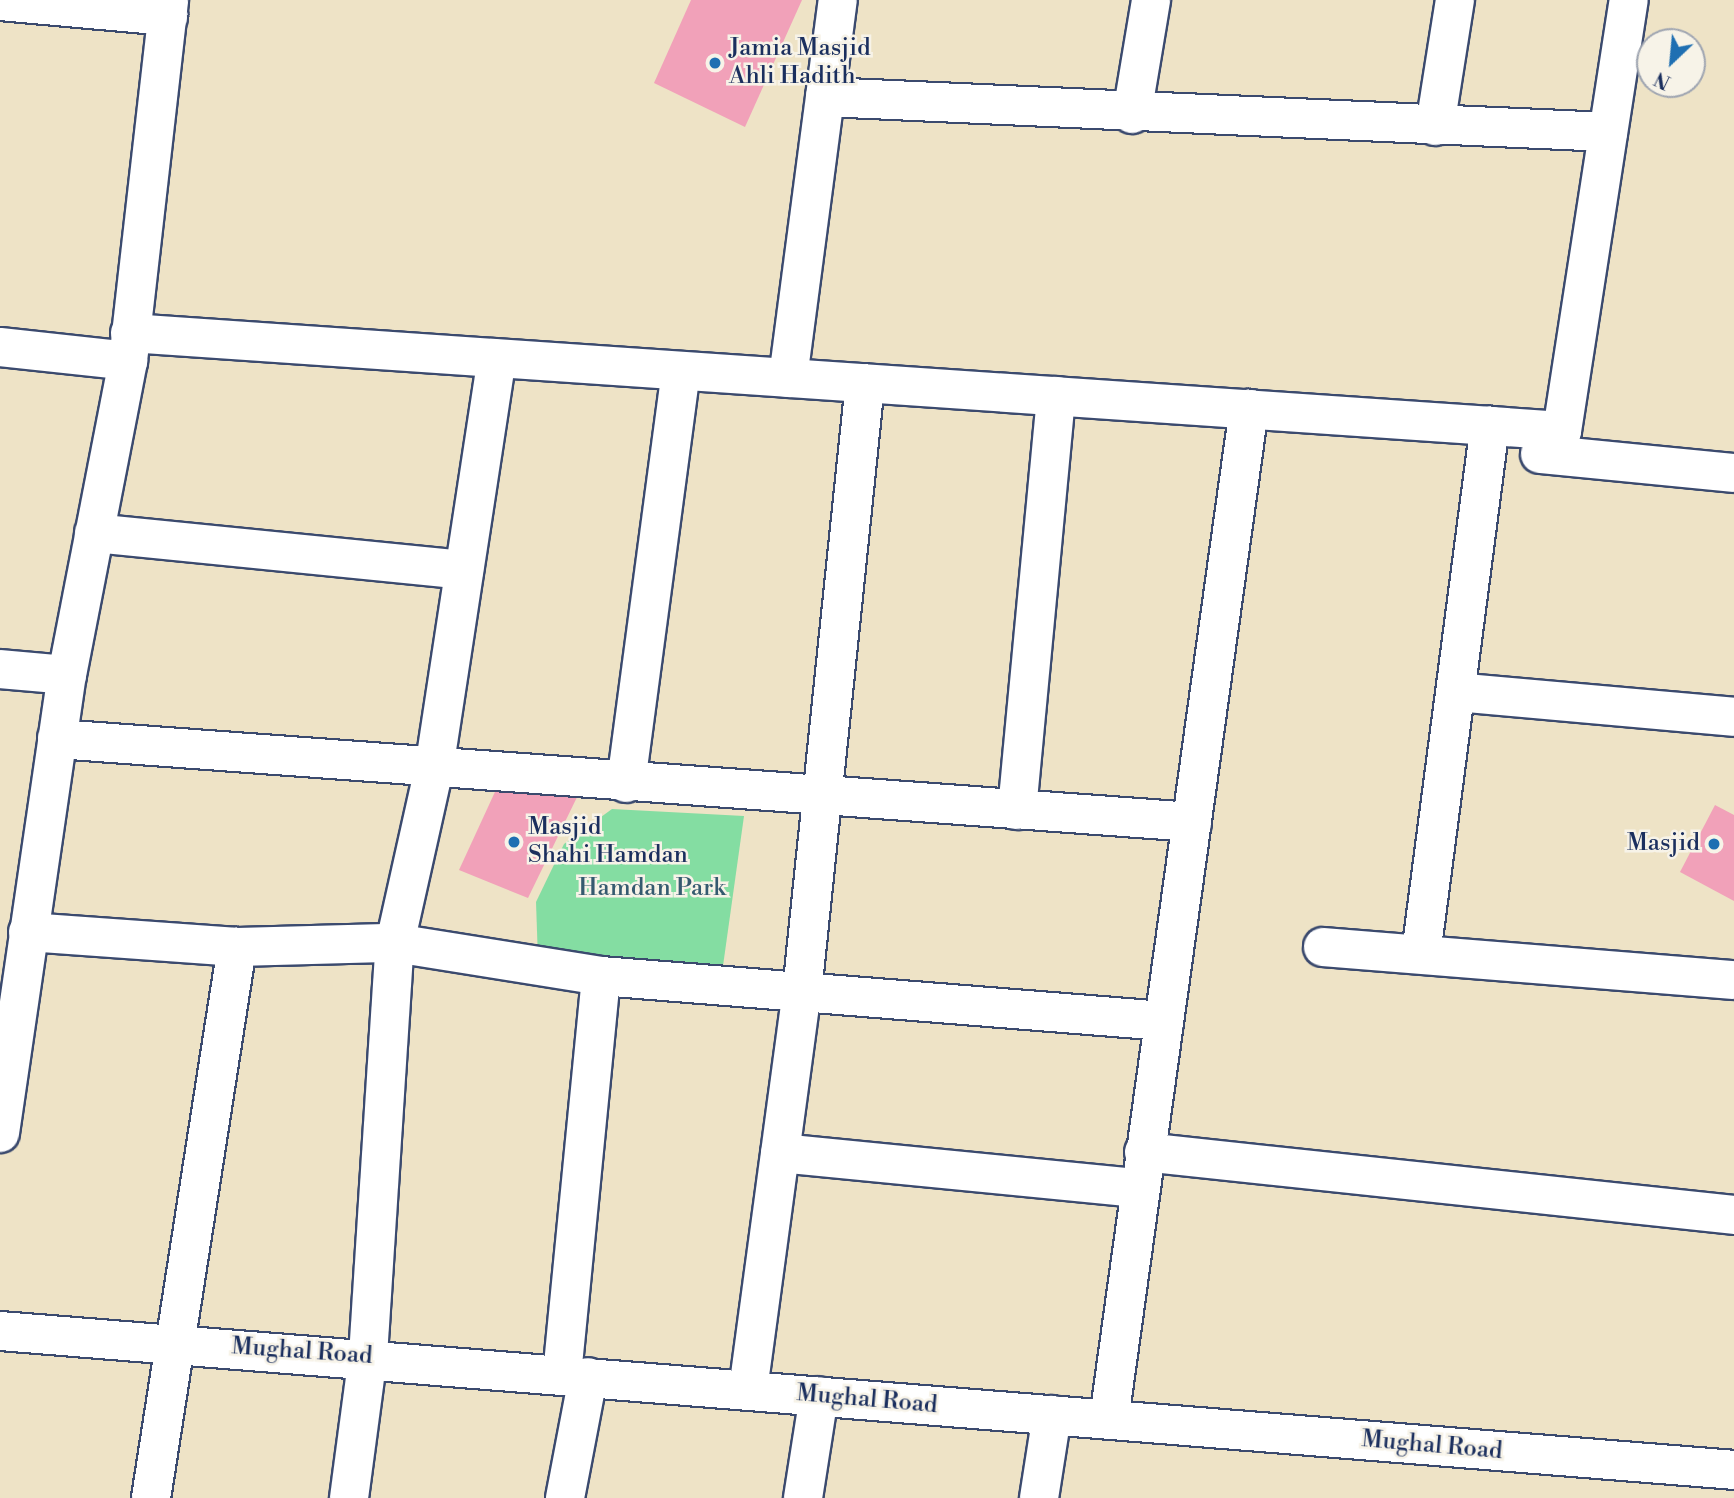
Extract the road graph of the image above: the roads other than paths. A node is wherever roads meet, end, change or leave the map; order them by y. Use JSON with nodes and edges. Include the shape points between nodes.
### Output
{"nodes":[{"id":1,"x":838,"y":0,"type":"edge"},
{"id":2,"x":1151,"y":0,"type":"edge"},
{"id":3,"x":1455,"y":0,"type":"edge"},
{"id":4,"x":1629,"y":0,"type":"edge"},
{"id":5,"x":0,"y":1,"type":"edge"},
{"id":6,"x":169,"y":8,"type":"edge"},
{"id":7,"x":825,"y":97,"type":"junction"},
{"id":8,"x":1132,"y":114,"type":"junction"},
{"id":9,"x":1435,"y":126,"type":"junction"},
{"id":10,"x":1608,"y":132,"type":"junction"},
{"id":11,"x":0,"y":347,"type":"edge"},
{"id":12,"x":129,"y":347,"type":"junction"},
{"id":13,"x":497,"y":359,"type":"junction"},
{"id":14,"x":681,"y":372,"type":"junction"},
{"id":15,"x":788,"y":378,"type":"junction"},
{"id":16,"x":865,"y":383,"type":"junction"},
{"id":17,"x":1056,"y":396,"type":"junction"},
{"id":18,"x":1249,"y":409,"type":"junction"},
{"id":19,"x":1490,"y":425,"type":"junction"},
{"id":20,"x":1562,"y":431,"type":"junction"},
{"id":21,"x":1734,"y":473,"type":"edge"},
{"id":22,"x":94,"y":533,"type":"junction"},
{"id":23,"x":464,"y":570,"type":"junction"},
{"id":24,"x":0,"y":668,"type":"edge"},
{"id":25,"x":67,"y":675,"type":"junction"},
{"id":26,"x":1455,"y":692,"type":"junction"},
{"id":27,"x":1734,"y":718,"type":"edge"},
{"id":28,"x":57,"y":739,"type":"junction"},
{"id":29,"x":434,"y":769,"type":"junction"},
{"id":30,"x":626,"y":783,"type":"junction"},
{"id":31,"x":821,"y":796,"type":"junction"},
{"id":32,"x":1017,"y":810,"type":"junction"},
{"id":33,"x":1192,"y":822,"type":"junction"},
{"id":34,"x":28,"y":932,"type":"junction"},
{"id":35,"x":395,"y":943,"type":"junction"},
{"id":36,"x":237,"y":947,"type":"junction"},
{"id":37,"x":1323,"y":947,"type":"dead end"},
{"id":38,"x":1421,"y":954,"type":"junction"},
{"id":39,"x":601,"y":976,"type":"junction"},
{"id":40,"x":1734,"y":980,"type":"edge"},
{"id":41,"x":802,"y":992,"type":"junction"},
{"id":42,"x":1164,"y":1021,"type":"junction"},
{"id":43,"x":0,"y":1133,"type":"edge"},
{"id":44,"x":780,"y":1153,"type":"junction"},
{"id":45,"x":1142,"y":1170,"type":"junction"},
{"id":46,"x":1734,"y":1214,"type":"edge"},
{"id":47,"x":0,"y":1331,"type":"edge"},
{"id":48,"x":173,"y":1344,"type":"junction"},
{"id":49,"x":368,"y":1356,"type":"junction"},
{"id":50,"x":575,"y":1376,"type":"junction"},
{"id":51,"x":748,"y":1390,"type":"junction"},
{"id":52,"x":820,"y":1396,"type":"junction"},
{"id":53,"x":1052,"y":1415,"type":"junction"},
{"id":54,"x":1109,"y":1419,"type":"junction"},
{"id":55,"x":1734,"y":1470,"type":"edge"},
{"id":56,"x":151,"y":1498,"type":"edge"},
{"id":57,"x":349,"y":1498,"type":"edge"},
{"id":58,"x":565,"y":1498,"type":"edge"},
{"id":59,"x":803,"y":1498,"type":"edge"},
{"id":60,"x":1039,"y":1498,"type":"edge"}],
"edges":[{"from":1,"to":7,"type":"street"},
{"from":2,"to":8,"type":"street"},
{"from":3,"to":9,"type":"street"},
{"from":4,"to":10,"type":"street"},
{"from":5,"to":6,"type":"street"},
{"from":6,"to":12,"type":"street"},
{"from":7,"to":8,"type":"street"},
{"from":7,"to":15,"type":"street"},
{"from":8,"to":9,"type":"street"},
{"from":9,"to":10,"type":"street"},
{"from":10,"to":20,"type":"street"},
{"from":11,"to":12,"type":"street"},
{"from":12,"to":13,"type":"street"},
{"from":12,"to":22,"type":"street"},
{"from":13,"to":14,"type":"street"},
{"from":13,"to":23,"type":"street"},
{"from":14,"to":15,"type":"street"},
{"from":14,"to":30,"type":"street"},
{"from":15,"to":16,"type":"street"},
{"from":16,"to":17,"type":"street"},
{"from":16,"to":31,"type":"street"},
{"from":17,"to":18,"type":"street"},
{"from":17,"to":32,"type":"street"},
{"from":18,"to":19,"type":"street"},
{"from":18,"to":33,"type":"street"},
{"from":19,"to":20,"type":"street"},
{"from":19,"to":26,"type":"street"},
{"from":20,"to":21,"type":"street","via":[[1540,454]]},
{"from":22,"to":23,"type":"street"},
{"from":22,"to":25,"type":"street"},
{"from":23,"to":29,"type":"street"},
{"from":24,"to":25,"type":"street"},
{"from":25,"to":28,"type":"street"},
{"from":26,"to":27,"type":"street"},
{"from":26,"to":38,"type":"street"},
{"from":28,"to":29,"type":"street"},
{"from":28,"to":34,"type":"street"},
{"from":29,"to":30,"type":"street"},
{"from":29,"to":35,"type":"street"},
{"from":30,"to":31,"type":"street"},
{"from":31,"to":32,"type":"street"},
{"from":31,"to":41,"type":"street"},
{"from":32,"to":33,"type":"street"},
{"from":33,"to":42,"type":"street"},
{"from":34,"to":36,"type":"street"},
{"from":34,"to":43,"type":"street"},
{"from":35,"to":36,"type":"street"},
{"from":35,"to":39,"type":"street"},
{"from":35,"to":49,"type":"street"},
{"from":36,"to":48,"type":"street"},
{"from":37,"to":38,"type":"street"},
{"from":38,"to":40,"type":"street"},
{"from":39,"to":41,"type":"street"},
{"from":39,"to":50,"type":"street"},
{"from":41,"to":42,"type":"street"},
{"from":41,"to":44,"type":"street"},
{"from":42,"to":45,"type":"street"},
{"from":44,"to":45,"type":"street"},
{"from":44,"to":51,"type":"street"},
{"from":45,"to":46,"type":"street"},
{"from":45,"to":54,"type":"street"},
{"from":47,"to":48,"type":"street","name":"Mughal Road"},
{"from":48,"to":49,"type":"street","name":"Mughal Road"},
{"from":48,"to":56,"type":"street"},
{"from":49,"to":50,"type":"street","name":"Mughal Road"},
{"from":49,"to":57,"type":"street"},
{"from":50,"to":51,"type":"street","name":"Mughal Road"},
{"from":50,"to":58,"type":"street"},
{"from":51,"to":52,"type":"street","name":"Mughal Road"},
{"from":52,"to":53,"type":"street","name":"Mughal Road"},
{"from":52,"to":59,"type":"street"},
{"from":53,"to":54,"type":"street","name":"Mughal Road"},
{"from":53,"to":60,"type":"street"},
{"from":54,"to":55,"type":"street","name":"Mughal Road"}]}
